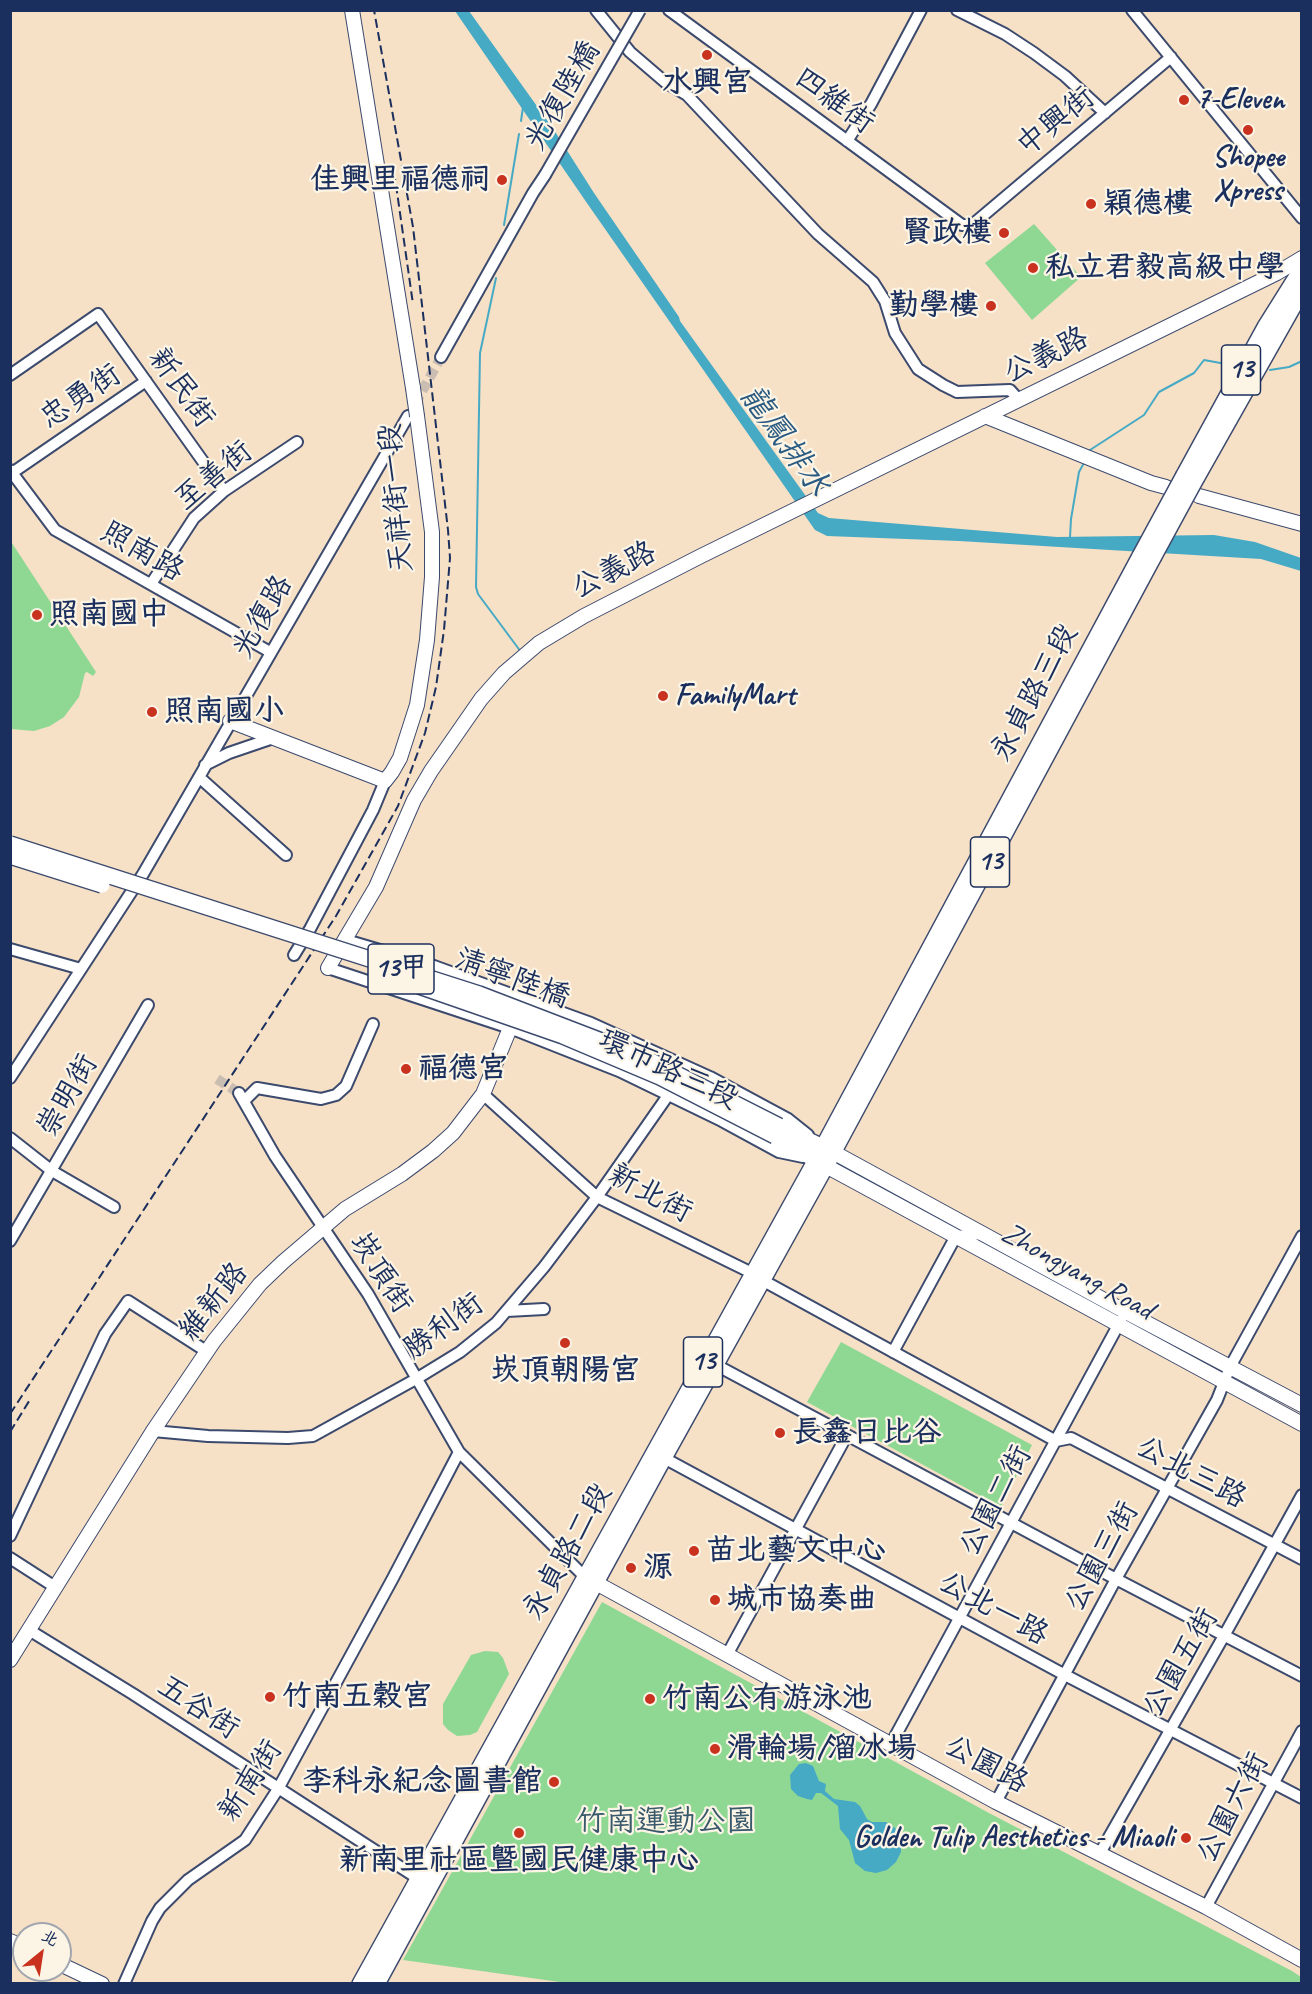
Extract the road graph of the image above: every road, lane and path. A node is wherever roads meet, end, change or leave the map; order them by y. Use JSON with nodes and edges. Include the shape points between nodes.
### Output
{"nodes":[{"id":1,"x":352,"y":10,"type":"edge"},
{"id":2,"x":596,"y":10,"type":"edge"},
{"id":3,"x":640,"y":10,"type":"edge"},
{"id":4,"x":669,"y":10,"type":"edge"},
{"id":5,"x":921,"y":10,"type":"edge"},
{"id":6,"x":957,"y":10,"type":"edge"},
{"id":7,"x":1132,"y":10,"type":"edge"},
{"id":8,"x":1171,"y":57,"type":"junction"},
{"id":9,"x":1105,"y":113,"type":"junction"},
{"id":10,"x":847,"y":141,"type":"junction"},
{"id":11,"x":1302,"y":218,"type":"edge"},
{"id":12,"x":972,"y":225,"type":"joint"},
{"id":13,"x":1302,"y":258,"type":"edge"},
{"id":14,"x":1302,"y":268,"type":"edge"},
{"id":15,"x":1302,"y":291,"type":"edge"},
{"id":16,"x":441,"y":357,"type":"tunnel mouth"},
{"id":17,"x":10,"y":375,"type":"edge"},
{"id":18,"x":146,"y":381,"type":"junction"},
{"id":19,"x":1019,"y":400,"type":"junction"},
{"id":20,"x":412,"y":416,"type":"junction"},
{"id":21,"x":985,"y":416,"type":"junction"},
{"id":22,"x":297,"y":442,"type":"dead end"},
{"id":23,"x":11,"y":472,"type":"edge"},
{"id":24,"x":1190,"y":476,"type":"junction"},
{"id":25,"x":1166,"y":487,"type":"dead end"},
{"id":26,"x":224,"y":490,"type":"junction"},
{"id":27,"x":1199,"y":496,"type":"dead end"},
{"id":28,"x":1302,"y":524,"type":"edge"},
{"id":29,"x":151,"y":584,"type":"junction"},
{"id":30,"x":270,"y":652,"type":"junction"},
{"id":31,"x":230,"y":721,"type":"junction"},
{"id":32,"x":273,"y":738,"type":"junction"},
{"id":33,"x":205,"y":765,"type":"junction"},
{"id":34,"x":199,"y":777,"type":"junction"},
{"id":35,"x":384,"y":781,"type":"junction"},
{"id":36,"x":10,"y":844,"type":"edge"},
{"id":37,"x":286,"y":855,"type":"dead end"},
{"id":38,"x":10,"y":856,"type":"edge"},
{"id":39,"x":346,"y":940,"type":"junction"},
{"id":40,"x":10,"y":949,"type":"edge"},
{"id":41,"x":294,"y":955,"type":"dead end"},
{"id":42,"x":81,"y":969,"type":"junction"},
{"id":43,"x":328,"y":969,"type":"joint"},
{"id":44,"x":148,"y":1005,"type":"dead end"},
{"id":45,"x":557,"y":1011,"type":"junction"},
{"id":46,"x":373,"y":1024,"type":"dead end"},
{"id":47,"x":510,"y":1028,"type":"junction"},
{"id":48,"x":546,"y":1042,"type":"junction"},
{"id":49,"x":10,"y":1078,"type":"edge"},
{"id":50,"x":669,"y":1094,"type":"junction"},
{"id":51,"x":483,"y":1095,"type":"junction"},
{"id":52,"x":777,"y":1131,"type":"junction"},
{"id":53,"x":10,"y":1138,"type":"edge"},
{"id":54,"x":824,"y":1156,"type":"junction"},
{"id":55,"x":52,"y":1171,"type":"junction"},
{"id":56,"x":597,"y":1197,"type":"junction"},
{"id":57,"x":114,"y":1207,"type":"dead end"},
{"id":58,"x":322,"y":1228,"type":"junction"},
{"id":59,"x":983,"y":1234,"type":"junction"},
{"id":60,"x":956,"y":1236,"type":"junction"},
{"id":61,"x":1302,"y":1236,"type":"edge"},
{"id":62,"x":10,"y":1241,"type":"edge"},
{"id":63,"x":757,"y":1277,"type":"junction"},
{"id":64,"x":544,"y":1309,"type":"dead end"},
{"id":65,"x":507,"y":1311,"type":"junction"},
{"id":66,"x":1125,"y":1312,"type":"junction"},
{"id":67,"x":1118,"y":1326,"type":"junction"},
{"id":68,"x":206,"y":1352,"type":"junction"},
{"id":69,"x":893,"y":1352,"type":"junction"},
{"id":70,"x":716,"y":1365,"type":"junction"},
{"id":71,"x":1230,"y":1367,"type":"junction"},
{"id":72,"x":416,"y":1379,"type":"junction"},
{"id":73,"x":1223,"y":1383,"type":"junction"},
{"id":74,"x":1302,"y":1405,"type":"edge"},
{"id":75,"x":686,"y":1407,"type":"junction"},
{"id":76,"x":1302,"y":1424,"type":"edge"},
{"id":77,"x":153,"y":1431,"type":"junction"},
{"id":78,"x":848,"y":1435,"type":"junction"},
{"id":79,"x":1056,"y":1441,"type":"junction"},
{"id":80,"x":459,"y":1452,"type":"junction"},
{"id":81,"x":664,"y":1458,"type":"junction"},
{"id":82,"x":1168,"y":1489,"type":"junction"},
{"id":83,"x":1302,"y":1495,"type":"edge"},
{"id":84,"x":1011,"y":1523,"type":"junction"},
{"id":85,"x":796,"y":1528,"type":"junction"},
{"id":86,"x":10,"y":1536,"type":"edge"},
{"id":87,"x":1275,"y":1545,"type":"junction"},
{"id":88,"x":10,"y":1558,"type":"edge"},
{"id":89,"x":1302,"y":1559,"type":"edge"},
{"id":90,"x":1116,"y":1580,"type":"junction"},
{"id":91,"x":590,"y":1581,"type":"junction"},
{"id":92,"x":55,"y":1587,"type":"junction"},
{"id":93,"x":960,"y":1617,"type":"junction"},
{"id":94,"x":29,"y":1630,"type":"junction"},
{"id":95,"x":1225,"y":1634,"type":"junction"},
{"id":96,"x":727,"y":1655,"type":"junction"},
{"id":97,"x":10,"y":1660,"type":"edge"},
{"id":98,"x":1065,"y":1675,"type":"junction"},
{"id":99,"x":1302,"y":1676,"type":"edge"},
{"id":100,"x":1170,"y":1730,"type":"junction"},
{"id":101,"x":1302,"y":1731,"type":"edge"},
{"id":102,"x":891,"y":1744,"type":"junction"},
{"id":103,"x":1273,"y":1783,"type":"junction"},
{"id":104,"x":278,"y":1789,"type":"junction"},
{"id":105,"x":1302,"y":1798,"type":"edge"},
{"id":106,"x":996,"y":1802,"type":"junction"},
{"id":107,"x":1100,"y":1853,"type":"junction"},
{"id":108,"x":424,"y":1882,"type":"junction"},
{"id":109,"x":1206,"y":1907,"type":"junction"},
{"id":110,"x":1302,"y":1960,"type":"edge"},
{"id":111,"x":380,"y":1962,"type":"junction"},
{"id":112,"x":72,"y":1969,"type":"edge"},
{"id":113,"x":102,"y":1983,"type":"edge"},
{"id":114,"x":124,"y":1983,"type":"edge"},
{"id":115,"x":360,"y":1983,"type":"edge"},
{"id":116,"x":376,"y":1983,"type":"edge"}],
"edges":[{"from":1,"to":20,"type":"street","name":"天祥街一段","bridge":true,"via":[[413,388]]},
{"from":2,"to":19,"type":"street","via":[[630,52],[687,95],[818,234],[873,282],[885,300],[895,333],[918,369],[957,392],[1010,390]]},
{"from":3,"to":16,"type":"street","name":"光復陸橋","bridge":true},
{"from":4,"to":10,"type":"street","name":"四維街"},
{"from":5,"to":10,"type":"street"},
{"from":6,"to":9,"type":"street","via":[[1034,53]]},
{"from":7,"to":8,"type":"street"},
{"from":8,"to":9,"type":"street","name":"中興街"},
{"from":8,"to":11,"type":"street"},
{"from":9,"to":12,"type":"street","name":"中興街"},
{"from":10,"to":12,"type":"street","name":"四維街","via":[[962,225]]},
{"from":13,"to":19,"type":"street","name":"公義路"},
{"from":14,"to":24,"type":"main road","name":"永貞路三段","number":"13","via":[[1265,327]]},
{"from":15,"to":24,"type":"main road","name":"永貞路三段","number":"13"},
{"from":17,"to":18,"type":"street","name":"新民街","via":[[98,314]]},
{"from":18,"to":23,"type":"street","name":"忠勇街"},
{"from":18,"to":26,"type":"street","name":"新民街"},
{"from":19,"to":21,"type":"street","name":"公義路"},
{"from":20,"to":30,"type":"street","name":"光復路"},
{"from":20,"to":35,"type":"street","name":"天祥街一段","via":[[432,532],[428,640],[417,705],[400,758]]},
{"from":21,"to":25,"type":"street"},
{"from":21,"to":39,"type":"street","name":"公義路","via":[[584,616],[531,649],[481,699],[431,771]]},
{"from":22,"to":26,"type":"street","name":"至善街"},
{"from":23,"to":29,"type":"street","name":"照南路","via":[[55,530]]},
{"from":24,"to":54,"type":"main road","name":"永貞路三段","number":"13","bridge":true},
{"from":26,"to":29,"type":"street","name":"至善街","via":[[194,518]]},
{"from":27,"to":28,"type":"street"},
{"from":29,"to":30,"type":"street","name":"照南路"},
{"from":30,"to":31,"type":"street","name":"光復路"},
{"from":31,"to":32,"type":"street"},
{"from":31,"to":33,"type":"street","name":"光復路"},
{"from":32,"to":33,"type":"street"},
{"from":32,"to":35,"type":"street"},
{"from":33,"to":34,"type":"street","name":"光復路"},
{"from":34,"to":37,"type":"street"},
{"from":34,"to":42,"type":"street","name":"光復路","via":[[143,874]]},
{"from":35,"to":41,"type":"street","name":"天祥街一段","via":[[373,810]]},
{"from":36,"to":52,"type":"main road","name":"清寧陸橋","number":"13甲","bridge":true,"via":[[479,993],[643,1057]]},
{"from":38,"to":52,"type":"main road","name":"清寧陸橋","number":"13甲","bridge":true,"via":[[533,1025]]},
{"from":39,"to":43,"type":"street"},
{"from":39,"to":45,"type":"street","name":"環市路三段","via":[[434,966]]},
{"from":40,"to":42,"type":"street"},
{"from":42,"to":49,"type":"street","name":"光復路"},
{"from":43,"to":47,"type":"street","name":"環市路三段"},
{"from":44,"to":55,"type":"street","name":"崇明街"},
{"from":45,"to":48,"type":"street"},
{"from":45,"to":54,"type":"street","name":"環市路三段","via":[[710,1077],[788,1119]]},
{"from":46,"to":58,"type":"street","name":"崁頂街","via":[[346,1086],[336,1095],[321,1099],[257,1088],[242,1097]]},
{"from":47,"to":48,"type":"street","name":"環市路三段"},
{"from":47,"to":51,"type":"street","name":"維新路"},
{"from":48,"to":50,"type":"street","name":"環市路三段"},
{"from":50,"to":54,"type":"street","name":"環市路三段","via":[[779,1152]]},
{"from":50,"to":56,"type":"street","name":"勝利街"},
{"from":51,"to":56,"type":"street","name":"新北街"},
{"from":51,"to":58,"type":"street","name":"維新路","via":[[433,1151]]},
{"from":52,"to":54,"type":"main road","number":"13甲"},
{"from":53,"to":55,"type":"street"},
{"from":54,"to":59,"type":"street","name":"Zhongyang Road"},
{"from":54,"to":60,"type":"street","name":"Zhongyang Road"},
{"from":54,"to":63,"type":"main road","name":"永貞路二段","number":"13"},
{"from":55,"to":57,"type":"street"},
{"from":55,"to":62,"type":"street","name":"崇明街"},
{"from":56,"to":63,"type":"street","name":"新北街"},
{"from":56,"to":65,"type":"street","name":"勝利街"},
{"from":58,"to":68,"type":"street","name":"維新路","via":[[260,1284]]},
{"from":58,"to":72,"type":"street","name":"崁頂街","via":[[368,1294]]},
{"from":59,"to":60,"type":"street"},
{"from":59,"to":66,"type":"street","name":"Zhongyang Road"},
{"from":60,"to":67,"type":"street","name":"Zhongyang Road"},
{"from":60,"to":69,"type":"street"},
{"from":61,"to":71,"type":"street","name":"公園三街"},
{"from":63,"to":69,"type":"street","name":"新北街"},
{"from":63,"to":70,"type":"main road","name":"永貞路二段","number":"13"},
{"from":63,"to":75,"type":"main road","name":"永貞路二段","number":"13"},
{"from":64,"to":65,"type":"street"},
{"from":65,"to":72,"type":"street","name":"勝利街","via":[[460,1352]]},
{"from":66,"to":67,"type":"street","name":"公園二街"},
{"from":66,"to":71,"type":"street","name":"Zhongyang Road"},
{"from":67,"to":73,"type":"street","name":"Zhongyang Road"},
{"from":67,"to":79,"type":"street","name":"公園二街"},
{"from":68,"to":77,"type":"street","name":"維新路"},
{"from":68,"to":86,"type":"street","via":[[128,1301],[105,1334]]},
{"from":69,"to":79,"type":"street","name":"新北街"},
{"from":70,"to":75,"type":"main road","name":"永貞路二段","number":"13"},
{"from":70,"to":78,"type":"street"},
{"from":71,"to":73,"type":"street","name":"公園三街"},
{"from":71,"to":74,"type":"street","name":"Zhongyang Road"},
{"from":72,"to":77,"type":"street","name":"勝利街","via":[[313,1436],[208,1436]]},
{"from":72,"to":80,"type":"street","name":"崁頂街"},
{"from":73,"to":76,"type":"street","name":"Zhongyang Road"},
{"from":73,"to":82,"type":"street","name":"公園三街"},
{"from":75,"to":81,"type":"main road","name":"永貞路二段","number":"13"},
{"from":75,"to":91,"type":"main road","name":"永貞路二段","number":"13"},
{"from":77,"to":92,"type":"street","name":"維新路"},
{"from":78,"to":84,"type":"street"},
{"from":78,"to":85,"type":"street"},
{"from":79,"to":82,"type":"street","name":"公北三路","via":[[1071,1438]]},
{"from":79,"to":84,"type":"street","name":"公園二街"},
{"from":80,"to":91,"type":"street","name":"崁頂街"},
{"from":80,"to":104,"type":"street","name":"新南街"},
{"from":81,"to":85,"type":"street","name":"公北一路"},
{"from":81,"to":91,"type":"main road","name":"永貞路二段","number":"13"},
{"from":82,"to":87,"type":"street","name":"公北三路"},
{"from":82,"to":90,"type":"street","name":"公園三街"},
{"from":83,"to":87,"type":"street","name":"公園五街"},
{"from":84,"to":90,"type":"street"},
{"from":84,"to":93,"type":"street","name":"公園二街"},
{"from":85,"to":93,"type":"street","name":"公北一路"},
{"from":85,"to":96,"type":"street"},
{"from":87,"to":89,"type":"street","name":"公北三路"},
{"from":87,"to":95,"type":"street","name":"公園五街"},
{"from":88,"to":92,"type":"street"},
{"from":90,"to":95,"type":"street"},
{"from":90,"to":98,"type":"street","name":"公園三街"},
{"from":91,"to":96,"type":"street","name":"公園路"},
{"from":91,"to":108,"type":"main road","name":"永貞路二段","number":"13"},
{"from":92,"to":94,"type":"street","name":"維新路"},
{"from":93,"to":98,"type":"street","name":"公北一路"},
{"from":93,"to":102,"type":"street","name":"公園二街"},
{"from":94,"to":97,"type":"street","name":"維新路"},
{"from":94,"to":104,"type":"street","name":"五谷街"},
{"from":95,"to":99,"type":"street"},
{"from":95,"to":100,"type":"street","name":"公園五街"},
{"from":96,"to":102,"type":"street","name":"公園路"},
{"from":98,"to":100,"type":"street","name":"公北一路"},
{"from":98,"to":106,"type":"street","name":"公園三街"},
{"from":100,"to":103,"type":"street","name":"公北一路"},
{"from":100,"to":107,"type":"street","name":"公園五街"},
{"from":101,"to":103,"type":"street","name":"公園六街"},
{"from":102,"to":106,"type":"street","name":"公園路"},
{"from":103,"to":105,"type":"street","name":"公北一路"},
{"from":103,"to":109,"type":"street","name":"公園六街"},
{"from":104,"to":108,"type":"street","name":"五谷街"},
{"from":104,"to":114,"type":"street","name":"新南街","via":[[245,1840],[188,1880],[160,1908]]},
{"from":106,"to":107,"type":"street","name":"公園路"},
{"from":107,"to":109,"type":"street","name":"公園路"},
{"from":108,"to":111,"type":"main road","name":"永貞路二段","number":"13"},
{"from":109,"to":110,"type":"street","name":"公園路"},
{"from":111,"to":115,"type":"main road","name":"永貞路二段","number":"13"},
{"from":111,"to":116,"type":"main road","name":"永貞路二段","number":"13"},
{"from":112,"to":113,"type":"street"}]}
